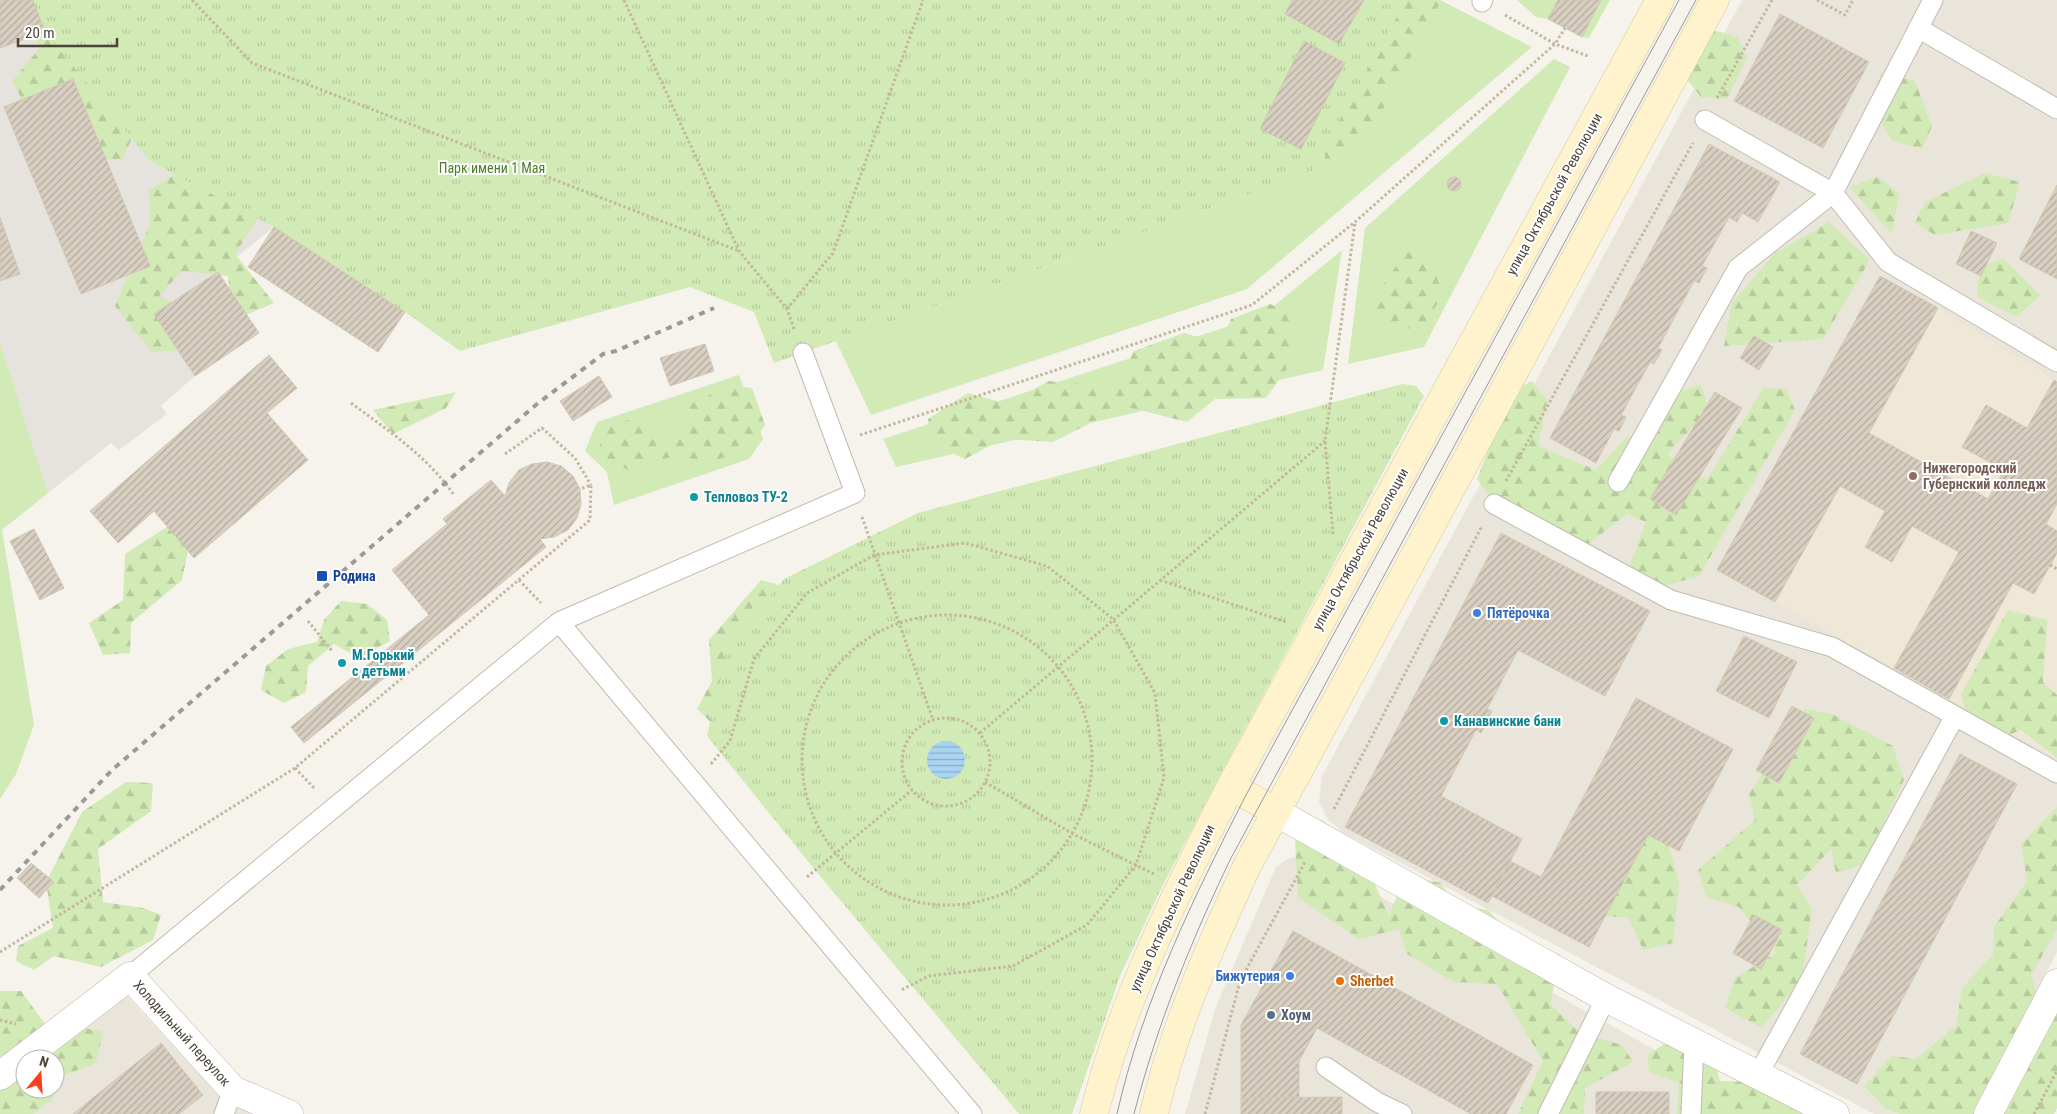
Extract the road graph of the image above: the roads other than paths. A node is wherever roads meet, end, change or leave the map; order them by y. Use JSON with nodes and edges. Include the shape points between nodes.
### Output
{"nodes":[{"id":1,"x":1660,"y":0,"type":"edge"},
{"id":2,"x":1716,"y":0,"type":"edge"},
{"id":3,"x":1933,"y":0,"type":"edge"},
{"id":4,"x":1918,"y":28,"type":"junction"},
{"id":5,"x":2057,"y":109,"type":"edge"},
{"id":6,"x":1705,"y":120,"type":"road end"},
{"id":7,"x":1833,"y":193,"type":"junction"},
{"id":8,"x":803,"y":353,"type":"road end"},
{"id":9,"x":2057,"y":362,"type":"edge"},
{"id":10,"x":1618,"y":482,"type":"dead end"},
{"id":11,"x":1494,"y":504,"type":"road end"},
{"id":12,"x":559,"y":622,"type":"junction"},
{"id":13,"x":1954,"y":716,"type":"junction"},
{"id":14,"x":2057,"y":772,"type":"edge"},
{"id":15,"x":1231,"y":786,"type":"junction"},
{"id":16,"x":1276,"y":812,"type":"junction"},
{"id":17,"x":130,"y":976,"type":"junction"},
{"id":18,"x":2057,"y":983,"type":"edge"},
{"id":19,"x":1606,"y":998,"type":"junction"},
{"id":20,"x":1694,"y":1043,"type":"junction"},
{"id":21,"x":1326,"y":1067,"type":"dead end"},
{"id":22,"x":1758,"y":1075,"type":"junction"},
{"id":23,"x":0,"y":1076,"type":"edge"},
{"id":24,"x":229,"y":1102,"type":"edge"},
{"id":25,"x":1377,"y":1108,"type":"edge"},
{"id":26,"x":289,"y":1114,"type":"edge"},
{"id":27,"x":972,"y":1114,"type":"edge"},
{"id":28,"x":1094,"y":1114,"type":"edge"},
{"id":29,"x":1154,"y":1114,"type":"edge"},
{"id":30,"x":1402,"y":1114,"type":"edge"},
{"id":31,"x":1548,"y":1114,"type":"edge"},
{"id":32,"x":1691,"y":1114,"type":"edge"},
{"id":33,"x":1835,"y":1114,"type":"edge"},
{"id":34,"x":1988,"y":1114,"type":"edge"}],
"edges":[{"from":1,"to":15,"type":"main road","name":"улица Октябрьской Революции"},
{"from":2,"to":16,"type":"main road"},
{"from":3,"to":4,"type":"lane"},
{"from":4,"to":5,"type":"lane"},
{"from":4,"to":7,"type":"lane"},
{"from":6,"to":7,"type":"lane"},
{"from":7,"to":9,"type":"lane","via":[[1888,262]]},
{"from":7,"to":10,"type":"lane","via":[[1738,268]]},
{"from":8,"to":12,"type":"lane","via":[[855,493]]},
{"from":11,"to":13,"type":"lane","via":[[1671,600],[1832,647]]},
{"from":12,"to":17,"type":"lane"},
{"from":12,"to":27,"type":"lane"},
{"from":13,"to":14,"type":"lane"},
{"from":13,"to":22,"type":"lane"},
{"from":15,"to":16,"type":"main road"},
{"from":15,"to":28,"type":"main road","name":"улица Октябрьской Революции","via":[[1175,897],[1132,994]]},
{"from":16,"to":19,"type":"street"},
{"from":16,"to":29,"type":"main road","via":[[1211,947],[1182,1019]]},
{"from":17,"to":23,"type":"street"},
{"from":17,"to":24,"type":"street","name":"Холодильный переулок"},
{"from":18,"to":34,"type":"street"},
{"from":19,"to":20,"type":"street"},
{"from":19,"to":31,"type":"lane"},
{"from":20,"to":22,"type":"street"},
{"from":20,"to":32,"type":"lane"},
{"from":21,"to":25,"type":"lane"},
{"from":22,"to":33,"type":"street"},
{"from":24,"to":26,"type":"street","name":"Холодильный переулок"},
{"from":25,"to":30,"type":"lane"}]}
